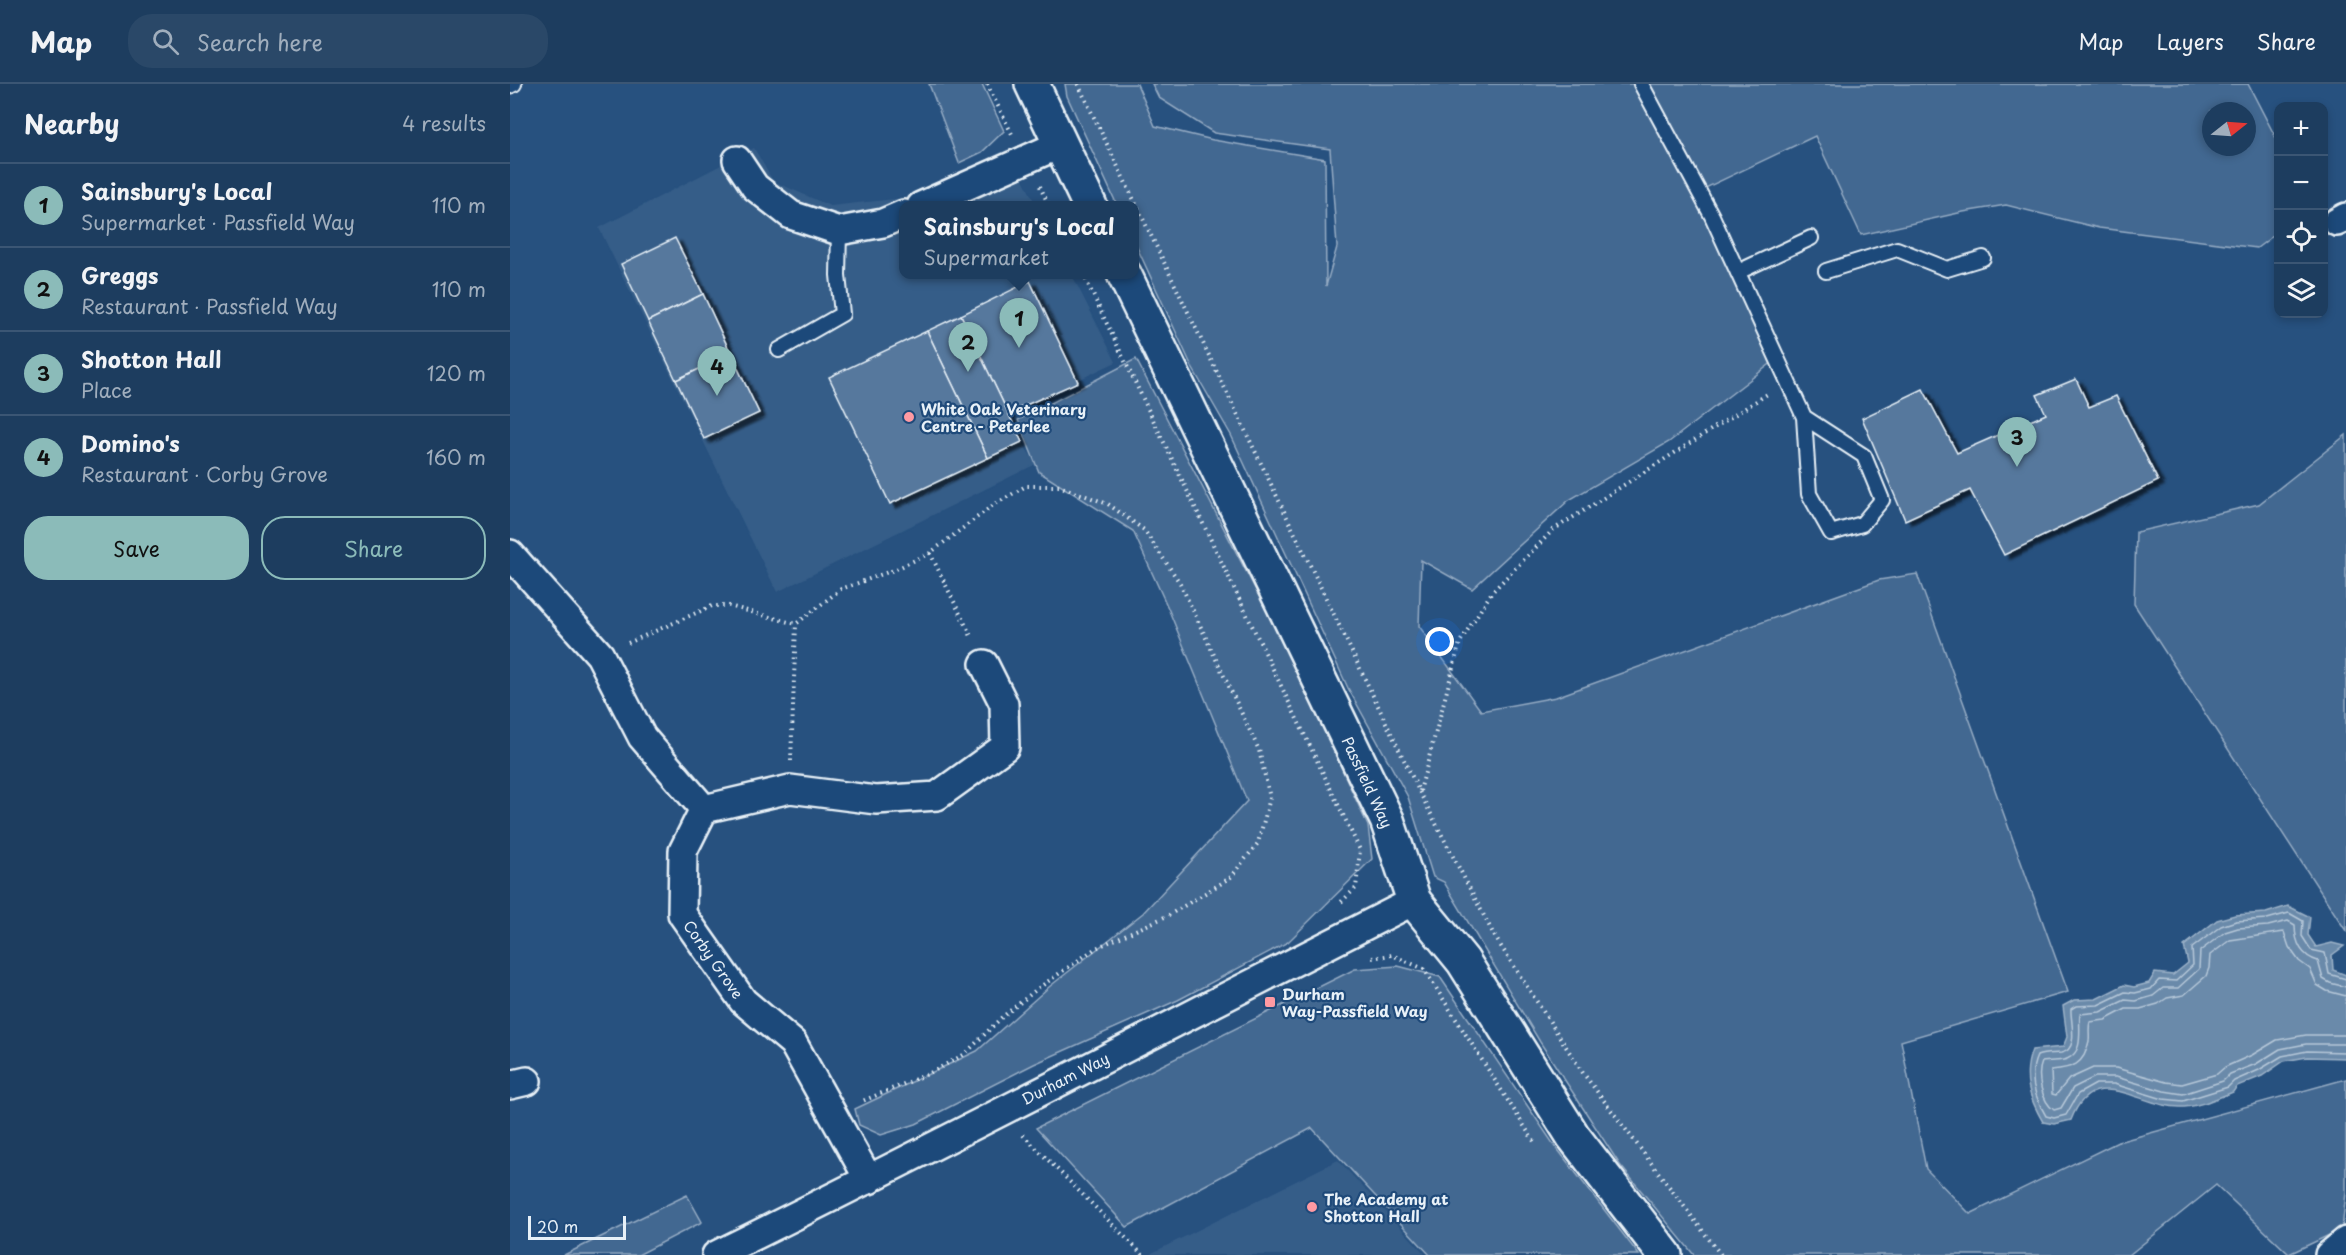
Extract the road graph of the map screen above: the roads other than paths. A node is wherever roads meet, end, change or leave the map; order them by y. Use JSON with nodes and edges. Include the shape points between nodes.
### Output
{"nodes":[{"id":1,"x":514,"y":84,"type":"edge"},
{"id":2,"x":1032,"y":84,"type":"edge"},
{"id":3,"x":1641,"y":84,"type":"edge"},
{"id":4,"x":510,"y":86,"type":"edge"},
{"id":5,"x":1060,"y":144,"type":"junction"},
{"id":6,"x":737,"y":160,"type":"dead end"},
{"id":7,"x":932,"y":201,"type":"edge"},
{"id":8,"x":1088,"y":201,"type":"edge"},
{"id":9,"x":899,"y":216,"type":"edge"},
{"id":10,"x":840,"y":231,"type":"junction"},
{"id":11,"x":1811,"y":238,"type":"dead end"},
{"id":12,"x":1983,"y":258,"type":"dead end"},
{"id":13,"x":1826,"y":271,"type":"dead end"},
{"id":14,"x":1738,"y":272,"type":"junction"},
{"id":15,"x":1126,"y":279,"type":"edge"},
{"id":16,"x":779,"y":350,"type":"dead end"},
{"id":17,"x":1804,"y":417,"type":"junction"},
{"id":18,"x":510,"y":554,"type":"edge"},
{"id":19,"x":984,"y":664,"type":"road end"},
{"id":20,"x":704,"y":809,"type":"junction"},
{"id":21,"x":1414,"y":901,"type":"junction"},
{"id":22,"x":869,"y":1180,"type":"junction"},
{"id":23,"x":2346,"y":1241,"type":"edge"},
{"id":24,"x":716,"y":1255,"type":"edge"},
{"id":25,"x":1665,"y":1255,"type":"edge"},
{"id":26,"x":2329,"y":1255,"type":"edge"}],
"edges":[{"from":1,"to":4,"type":"lane"},
{"from":2,"to":5,"type":"street"},
{"from":3,"to":14,"type":"lane"},
{"from":5,"to":7,"type":"street"},
{"from":5,"to":8,"type":"street"},
{"from":6,"to":10,"type":"street","via":[[755,187],[791,215]]},
{"from":9,"to":10,"type":"street"},
{"from":10,"to":16,"type":"lane","via":[[838,275],[842,314]]},
{"from":11,"to":14,"type":"lane"},
{"from":12,"to":13,"type":"lane","via":[[1947,269],[1897,249]]},
{"from":14,"to":17,"type":"lane"},
{"from":15,"to":21,"type":"street","name":"Passfield Way","via":[[1387,820]]},
{"from":17,"to":17,"type":"lane","via":[[1864,456],[1882,500],[1862,524],[1831,533],[1809,494]]},
{"from":18,"to":20,"type":"street","via":[[600,655],[642,737]]},
{"from":19,"to":20,"type":"street","via":[[1004,704],[1005,747],[937,796],[876,800],[790,789]]},
{"from":20,"to":22,"type":"street","name":"Corby Grove","via":[[683,851],[682,914],[743,1001],[793,1043]]},
{"from":21,"to":22,"type":"street","name":"Durham Way"},
{"from":21,"to":25,"type":"street","name":"Passfield Way","via":[[1463,961],[1574,1136]]},
{"from":22,"to":24,"type":"street","name":"Durham Way"},
{"from":23,"to":26,"type":"street"}]}
